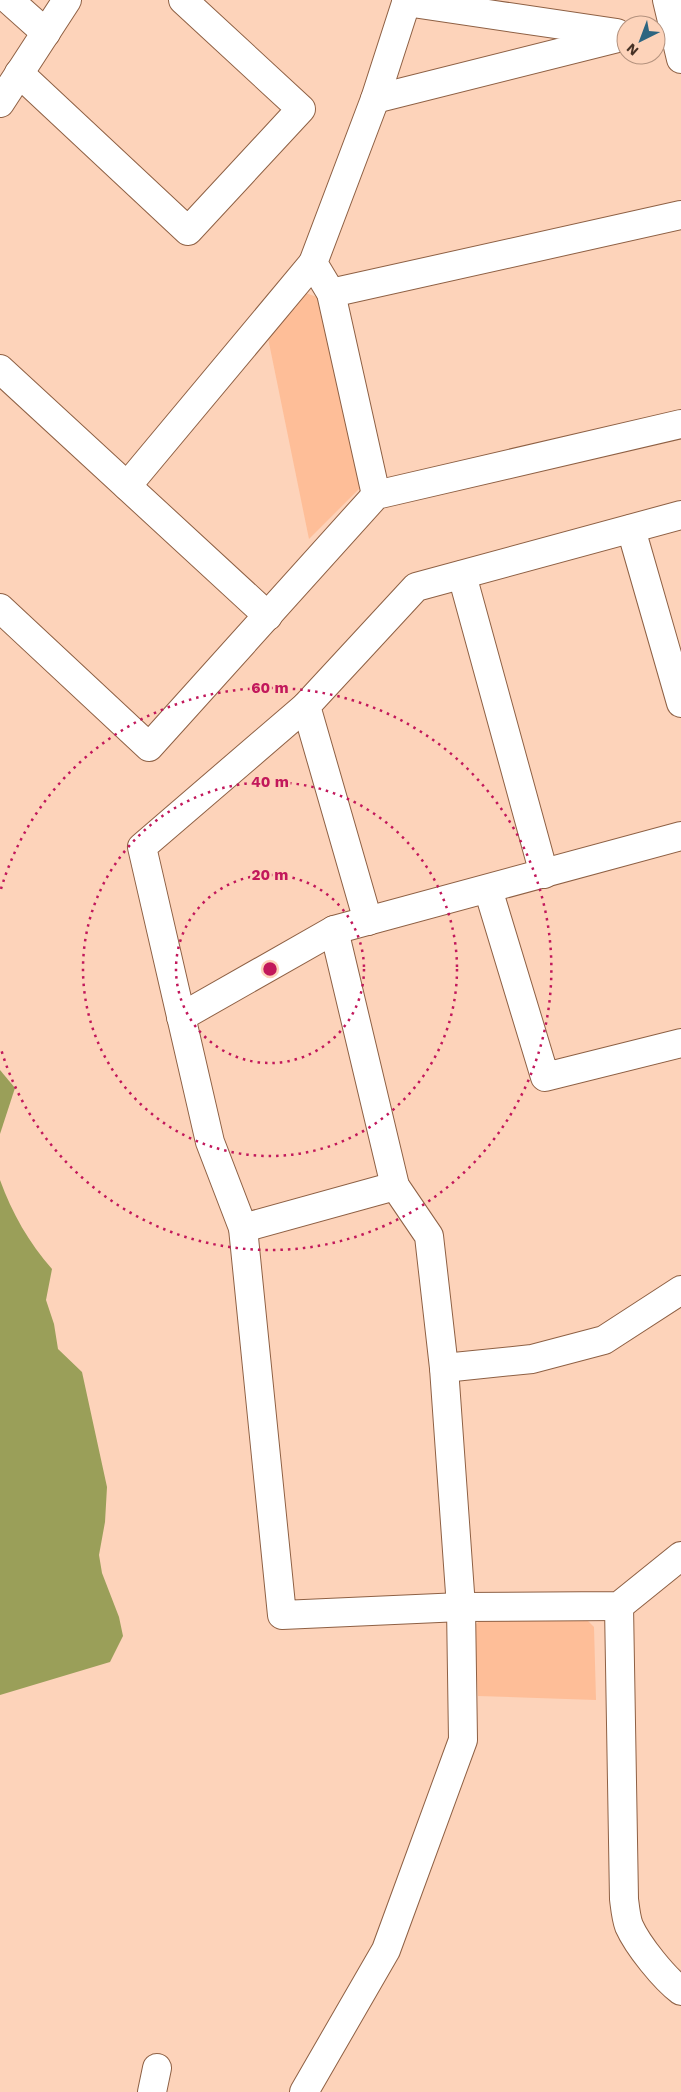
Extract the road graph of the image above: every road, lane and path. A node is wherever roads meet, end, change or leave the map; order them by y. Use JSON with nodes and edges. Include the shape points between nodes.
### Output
{"nodes":[{"id":1,"x":9,"y":0,"type":"edge"},
{"id":2,"x":67,"y":0,"type":"edge"},
{"id":3,"x":182,"y":0,"type":"edge"},
{"id":4,"x":406,"y":1,"type":"edge"},
{"id":5,"x":669,"y":19,"type":"edge"},
{"id":6,"x":46,"y":33,"type":"junction"},
{"id":7,"x":616,"y":33,"type":"edge"},
{"id":8,"x":616,"y":38,"type":"edge"},
{"id":9,"x":681,"y":59,"type":"edge"},
{"id":10,"x":19,"y":73,"type":"junction"},
{"id":11,"x":375,"y":99,"type":"junction"},
{"id":12,"x":0,"y":103,"type":"edge"},
{"id":13,"x":681,"y":215,"type":"edge"},
{"id":14,"x":313,"y":263,"type":"junction"},
{"id":15,"x":331,"y":293,"type":"junction"},
{"id":16,"x":0,"y":369,"type":"edge"},
{"id":17,"x":681,"y":424,"type":"edge"},
{"id":18,"x":127,"y":486,"type":"junction"},
{"id":19,"x":376,"y":495,"type":"junction"},
{"id":20,"x":681,"y":515,"type":"edge"},
{"id":21,"x":631,"y":529,"type":"junction"},
{"id":22,"x":462,"y":575,"type":"junction"},
{"id":23,"x":0,"y":608,"type":"edge"},
{"id":24,"x":268,"y":616,"type":"junction"},
{"id":25,"x":681,"y":703,"type":"edge"},
{"id":26,"x":306,"y":706,"type":"junction"},
{"id":27,"x":681,"y":836,"type":"edge"},
{"id":28,"x":544,"y":874,"type":"junction"},
{"id":29,"x":488,"y":889,"type":"junction"},
{"id":30,"x":368,"y":921,"type":"junction"},
{"id":31,"x":334,"y":930,"type":"junction"},
{"id":32,"x":181,"y":1017,"type":"junction"},
{"id":33,"x":681,"y":1043,"type":"edge"},
{"id":34,"x":395,"y":1186,"type":"junction"},
{"id":35,"x":243,"y":1228,"type":"junction"},
{"id":36,"x":681,"y":1290,"type":"edge"},
{"id":37,"x":444,"y":1368,"type":"junction"},
{"id":38,"x":681,"y":1556,"type":"edge"},
{"id":39,"x":620,"y":1606,"type":"junction"},
{"id":40,"x":461,"y":1607,"type":"junction"},
{"id":41,"x":681,"y":1991,"type":"edge"},
{"id":42,"x":304,"y":2092,"type":"edge"}],
"edges":[{"from":1,"to":6,"type":"street"},
{"from":2,"to":6,"type":"street"},
{"from":3,"to":10,"type":"street","via":[[301,109],[188,231]]},
{"from":4,"to":7,"type":"street"},
{"from":4,"to":11,"type":"street"},
{"from":5,"to":9,"type":"street"},
{"from":6,"to":10,"type":"street"},
{"from":8,"to":11,"type":"street"},
{"from":10,"to":12,"type":"street"},
{"from":11,"to":14,"type":"street"},
{"from":13,"to":15,"type":"street"},
{"from":14,"to":15,"type":"street"},
{"from":14,"to":18,"type":"street"},
{"from":15,"to":19,"type":"street"},
{"from":16,"to":18,"type":"street"},
{"from":17,"to":19,"type":"street"},
{"from":18,"to":24,"type":"street"},
{"from":19,"to":24,"type":"street"},
{"from":20,"to":21,"type":"street"},
{"from":21,"to":22,"type":"street"},
{"from":21,"to":25,"type":"street"},
{"from":22,"to":26,"type":"street","via":[[416,588]]},
{"from":22,"to":28,"type":"street"},
{"from":23,"to":24,"type":"street","via":[[149,747]]},
{"from":26,"to":30,"type":"street"},
{"from":26,"to":32,"type":"street","via":[[142,847]]},
{"from":27,"to":28,"type":"street"},
{"from":28,"to":29,"type":"street"},
{"from":29,"to":30,"type":"street"},
{"from":29,"to":33,"type":"street","via":[[544,1078]]},
{"from":30,"to":31,"type":"street"},
{"from":31,"to":32,"type":"street"},
{"from":31,"to":34,"type":"street"},
{"from":32,"to":35,"type":"street","via":[[210,1142]]},
{"from":34,"to":35,"type":"street"},
{"from":34,"to":37,"type":"street","via":[[429,1236]]},
{"from":35,"to":40,"type":"street","via":[[282,1615]]},
{"from":36,"to":37,"type":"street","via":[[604,1340],[532,1359]]},
{"from":37,"to":40,"type":"street"},
{"from":38,"to":39,"type":"street"},
{"from":39,"to":40,"type":"street"},
{"from":39,"to":41,"type":"street","via":[[624,1898],[629,1925],[671,1984]]},
{"from":40,"to":42,"type":"street","via":[[463,1740],[386,1950]]}]}
